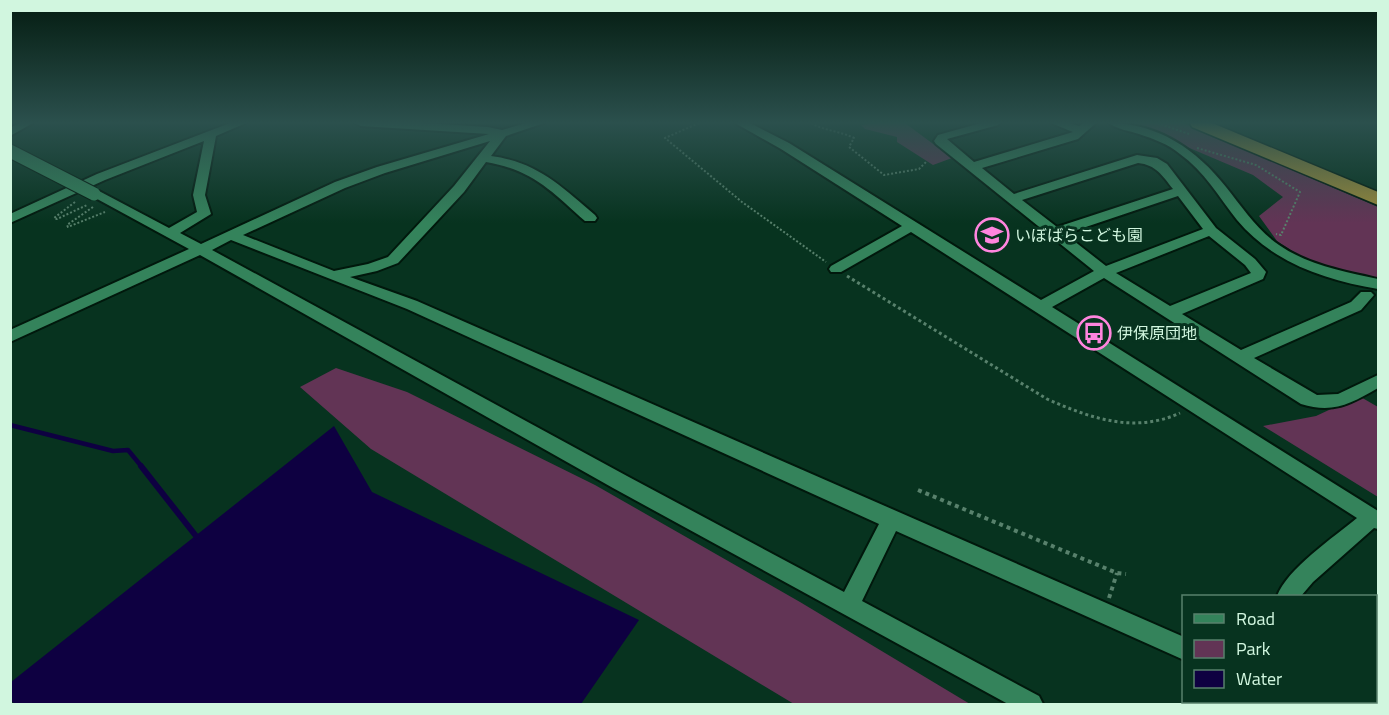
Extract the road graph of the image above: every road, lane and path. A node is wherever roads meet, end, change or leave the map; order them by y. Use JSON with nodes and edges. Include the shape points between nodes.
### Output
{"nodes":[{"id":1,"x":20,"y":156,"type":"edge"},
{"id":2,"x":156,"y":156,"type":"edge"},
{"id":3,"x":207,"y":156,"type":"edge"},
{"id":4,"x":427,"y":156,"type":"edge"},
{"id":5,"x":686,"y":156,"type":"edge"},
{"id":6,"x":801,"y":156,"type":"edge"},
{"id":7,"x":861,"y":156,"type":"edge"},
{"id":8,"x":959,"y":156,"type":"edge"},
{"id":9,"x":1008,"y":156,"type":"edge"},
{"id":10,"x":1191,"y":156,"type":"edge"},
{"id":11,"x":1227,"y":156,"type":"edge"},
{"id":12,"x":1277,"y":156,"type":"edge"},
{"id":13,"x":484,"y":158,"type":"joint"},
{"id":14,"x":927,"y":161,"type":"dead end"},
{"id":15,"x":972,"y":167,"type":"junction"},
{"id":16,"x":72,"y":191,"type":"junction"},
{"id":17,"x":1181,"y":191,"type":"junction"},
{"id":18,"x":1011,"y":199,"type":"junction"},
{"id":19,"x":1378,"y":199,"type":"edge"},
{"id":20,"x":109,"y":212,"type":"dead end"},
{"id":21,"x":590,"y":218,"type":"dead end"},
{"id":22,"x":10,"y":219,"type":"edge"},
{"id":23,"x":912,"y":226,"type":"junction"},
{"id":24,"x":1211,"y":231,"type":"junction"},
{"id":25,"x":1270,"y":232,"type":"dead end"},
{"id":26,"x":1053,"y":233,"type":"junction"},
{"id":27,"x":168,"y":234,"type":"junction"},
{"id":28,"x":230,"y":236,"type":"junction"},
{"id":29,"x":200,"y":249,"type":"junction"},
{"id":30,"x":836,"y":269,"type":"junction"},
{"id":31,"x":1104,"y":272,"type":"junction"},
{"id":32,"x":332,"y":276,"type":"junction"},
{"id":33,"x":1378,"y":284,"type":"edge"},
{"id":34,"x":1368,"y":293,"type":"edge"},
{"id":35,"x":1040,"y":307,"type":"junction"},
{"id":36,"x":1169,"y":313,"type":"junction"},
{"id":37,"x":10,"y":337,"type":"edge"},
{"id":38,"x":1240,"y":357,"type":"junction"},
{"id":39,"x":1378,"y":381,"type":"edge"},
{"id":40,"x":1193,"y":404,"type":"junction"},
{"id":41,"x":918,"y":490,"type":"dead end"},
{"id":42,"x":1375,"y":519,"type":"edge"},
{"id":43,"x":891,"y":520,"type":"junction"},
{"id":44,"x":1117,"y":573,"type":"junction"},
{"id":45,"x":1126,"y":574,"type":"dead end"},
{"id":46,"x":1290,"y":595,"type":"edge"},
{"id":47,"x":849,"y":605,"type":"junction"},
{"id":48,"x":1104,"y":614,"type":"junction"},
{"id":49,"x":1182,"y":648,"type":"edge"},
{"id":50,"x":1031,"y":705,"type":"edge"}],
"edges":[{"from":1,"to":27,"type":"street","bridge":true},
{"from":2,"to":16,"type":"street"},
{"from":3,"to":27,"type":"street","via":[[199,195],[204,214]]},
{"from":4,"to":28,"type":"street","via":[[340,185]]},
{"from":5,"to":30,"type":"path"},
{"from":6,"to":23,"type":"street"},
{"from":7,"to":14,"type":"path","via":[[884,175],[919,169]]},
{"from":8,"to":15,"type":"street"},
{"from":9,"to":15,"type":"street"},
{"from":10,"to":34,"type":"street","via":[[1247,223],[1274,247]]},
{"from":11,"to":25,"type":"path","via":[[1256,165],[1300,192],[1281,235]]},
{"from":12,"to":19,"type":"highway"},
{"from":13,"to":21,"type":"street","via":[[524,168]]},
{"from":13,"to":32,"type":"street","via":[[393,260]]},
{"from":15,"to":18,"type":"street"},
{"from":16,"to":20,"type":"path","via":[[82,198],[54,218],[92,203],[96,205],[68,227]]},
{"from":16,"to":22,"type":"street"},
{"from":17,"to":18,"type":"street","via":[[1163,167],[1137,159]]},
{"from":17,"to":24,"type":"street"},
{"from":17,"to":26,"type":"street"},
{"from":18,"to":26,"type":"street"},
{"from":23,"to":30,"type":"street"},
{"from":23,"to":35,"type":"street"},
{"from":24,"to":31,"type":"street"},
{"from":24,"to":36,"type":"street","via":[[1256,267],[1258,276]]},
{"from":26,"to":31,"type":"street"},
{"from":27,"to":29,"type":"street"},
{"from":28,"to":29,"type":"street"},
{"from":28,"to":32,"type":"street"},
{"from":29,"to":37,"type":"street"},
{"from":29,"to":47,"type":"street"},
{"from":30,"to":40,"type":"path","via":[[1047,399],[1080,414],[1114,423],[1145,424],[1173,417]]},
{"from":31,"to":35,"type":"street"},
{"from":31,"to":36,"type":"street"},
{"from":32,"to":43,"type":"street","via":[[412,305]]},
{"from":33,"to":34,"type":"street"},
{"from":34,"to":38,"type":"street","via":[[1356,306]]},
{"from":35,"to":40,"type":"street"},
{"from":36,"to":38,"type":"street"},
{"from":38,"to":39,"type":"street","via":[[1320,404],[1331,404]]},
{"from":40,"to":42,"type":"street"},
{"from":41,"to":44,"type":"path"},
{"from":42,"to":46,"type":"street","via":[[1306,575]]},
{"from":43,"to":47,"type":"street"},
{"from":43,"to":48,"type":"street"},
{"from":44,"to":45,"type":"path"},
{"from":44,"to":48,"type":"path"},
{"from":47,"to":50,"type":"street"},
{"from":48,"to":49,"type":"street"}]}
